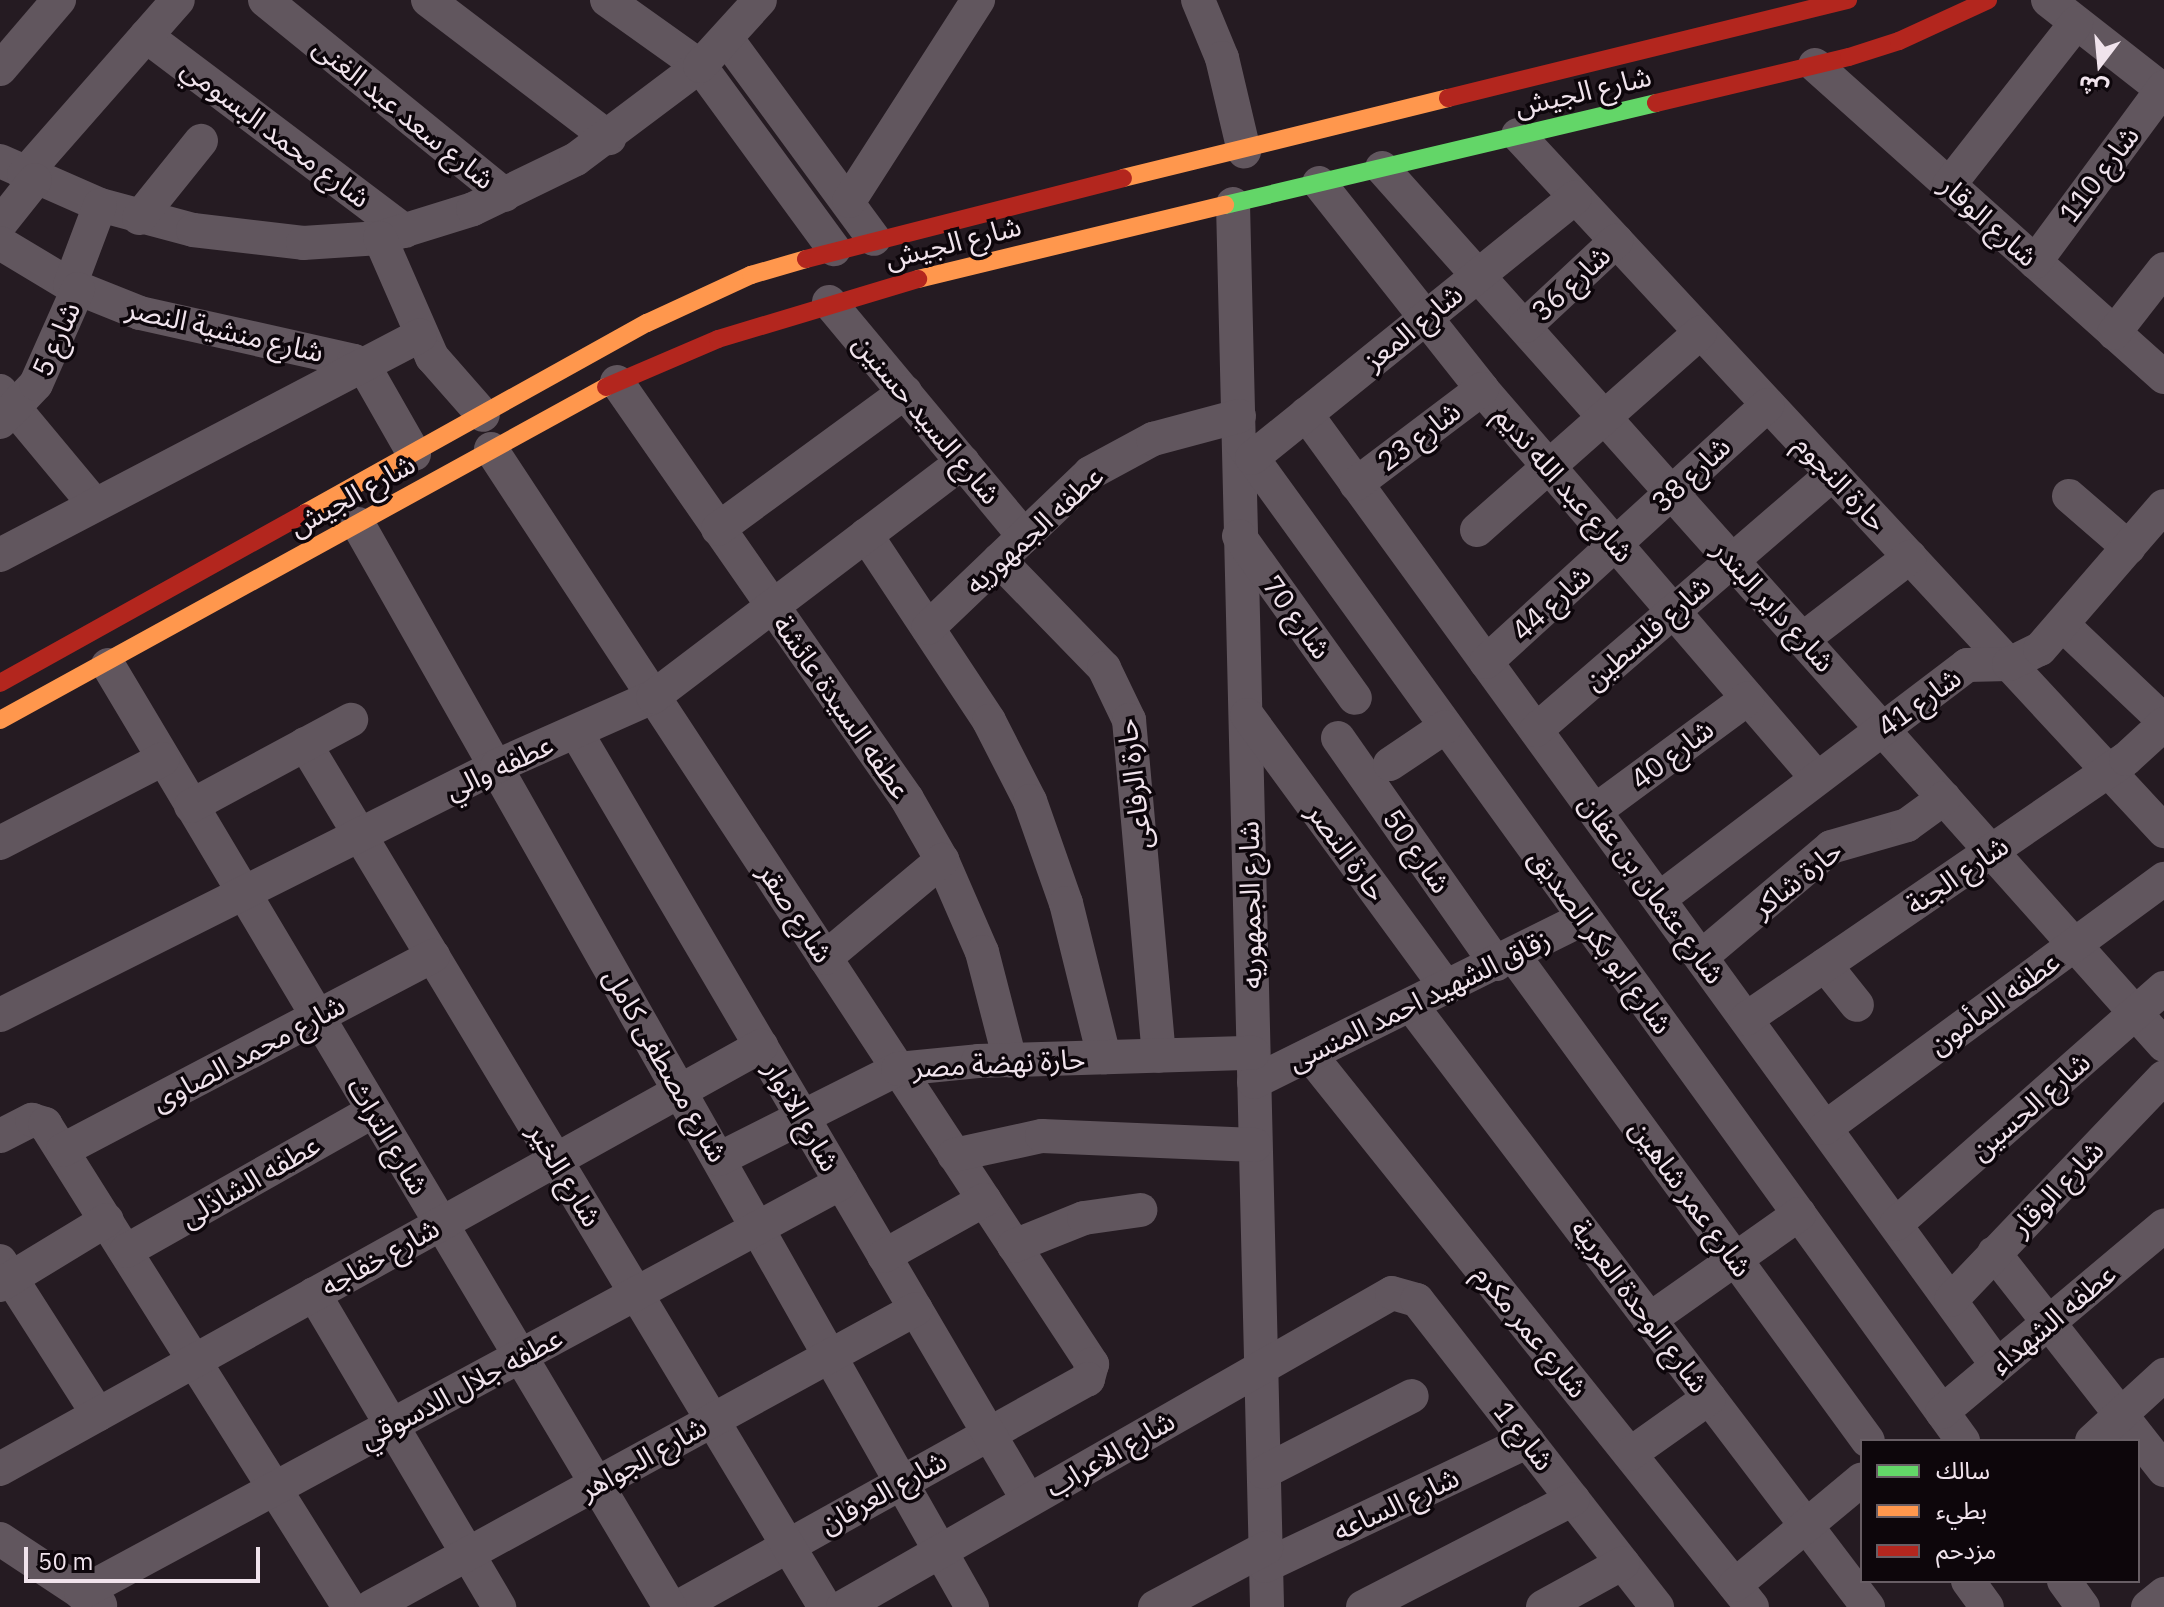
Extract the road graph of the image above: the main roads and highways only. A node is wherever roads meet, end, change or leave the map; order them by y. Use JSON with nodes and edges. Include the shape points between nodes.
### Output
{"nodes":[{"id":1,"x":1848,"y":0,"type":"edge"},
{"id":2,"x":1988,"y":0,"type":"edge"},
{"id":3,"x":423,"y":468,"type":"junction"},
{"id":4,"x":0,"y":683,"type":"edge"},
{"id":5,"x":0,"y":720,"type":"edge"}],
"edges":[{"from":1,"to":3,"type":"main road","name":"شارع الجيش","via":[[834,249],[695,299],[483,415]]},
{"from":2,"to":3,"type":"main road","name":"شارع الجيش","via":[[1899,41],[1815,65],[829,302],[718,339],[617,382],[491,449]]},
{"from":3,"to":4,"type":"main road","name":"شارع الجيش"},
{"from":3,"to":5,"type":"main road","name":"شارع الجيش","via":[[358,524]]}]}
